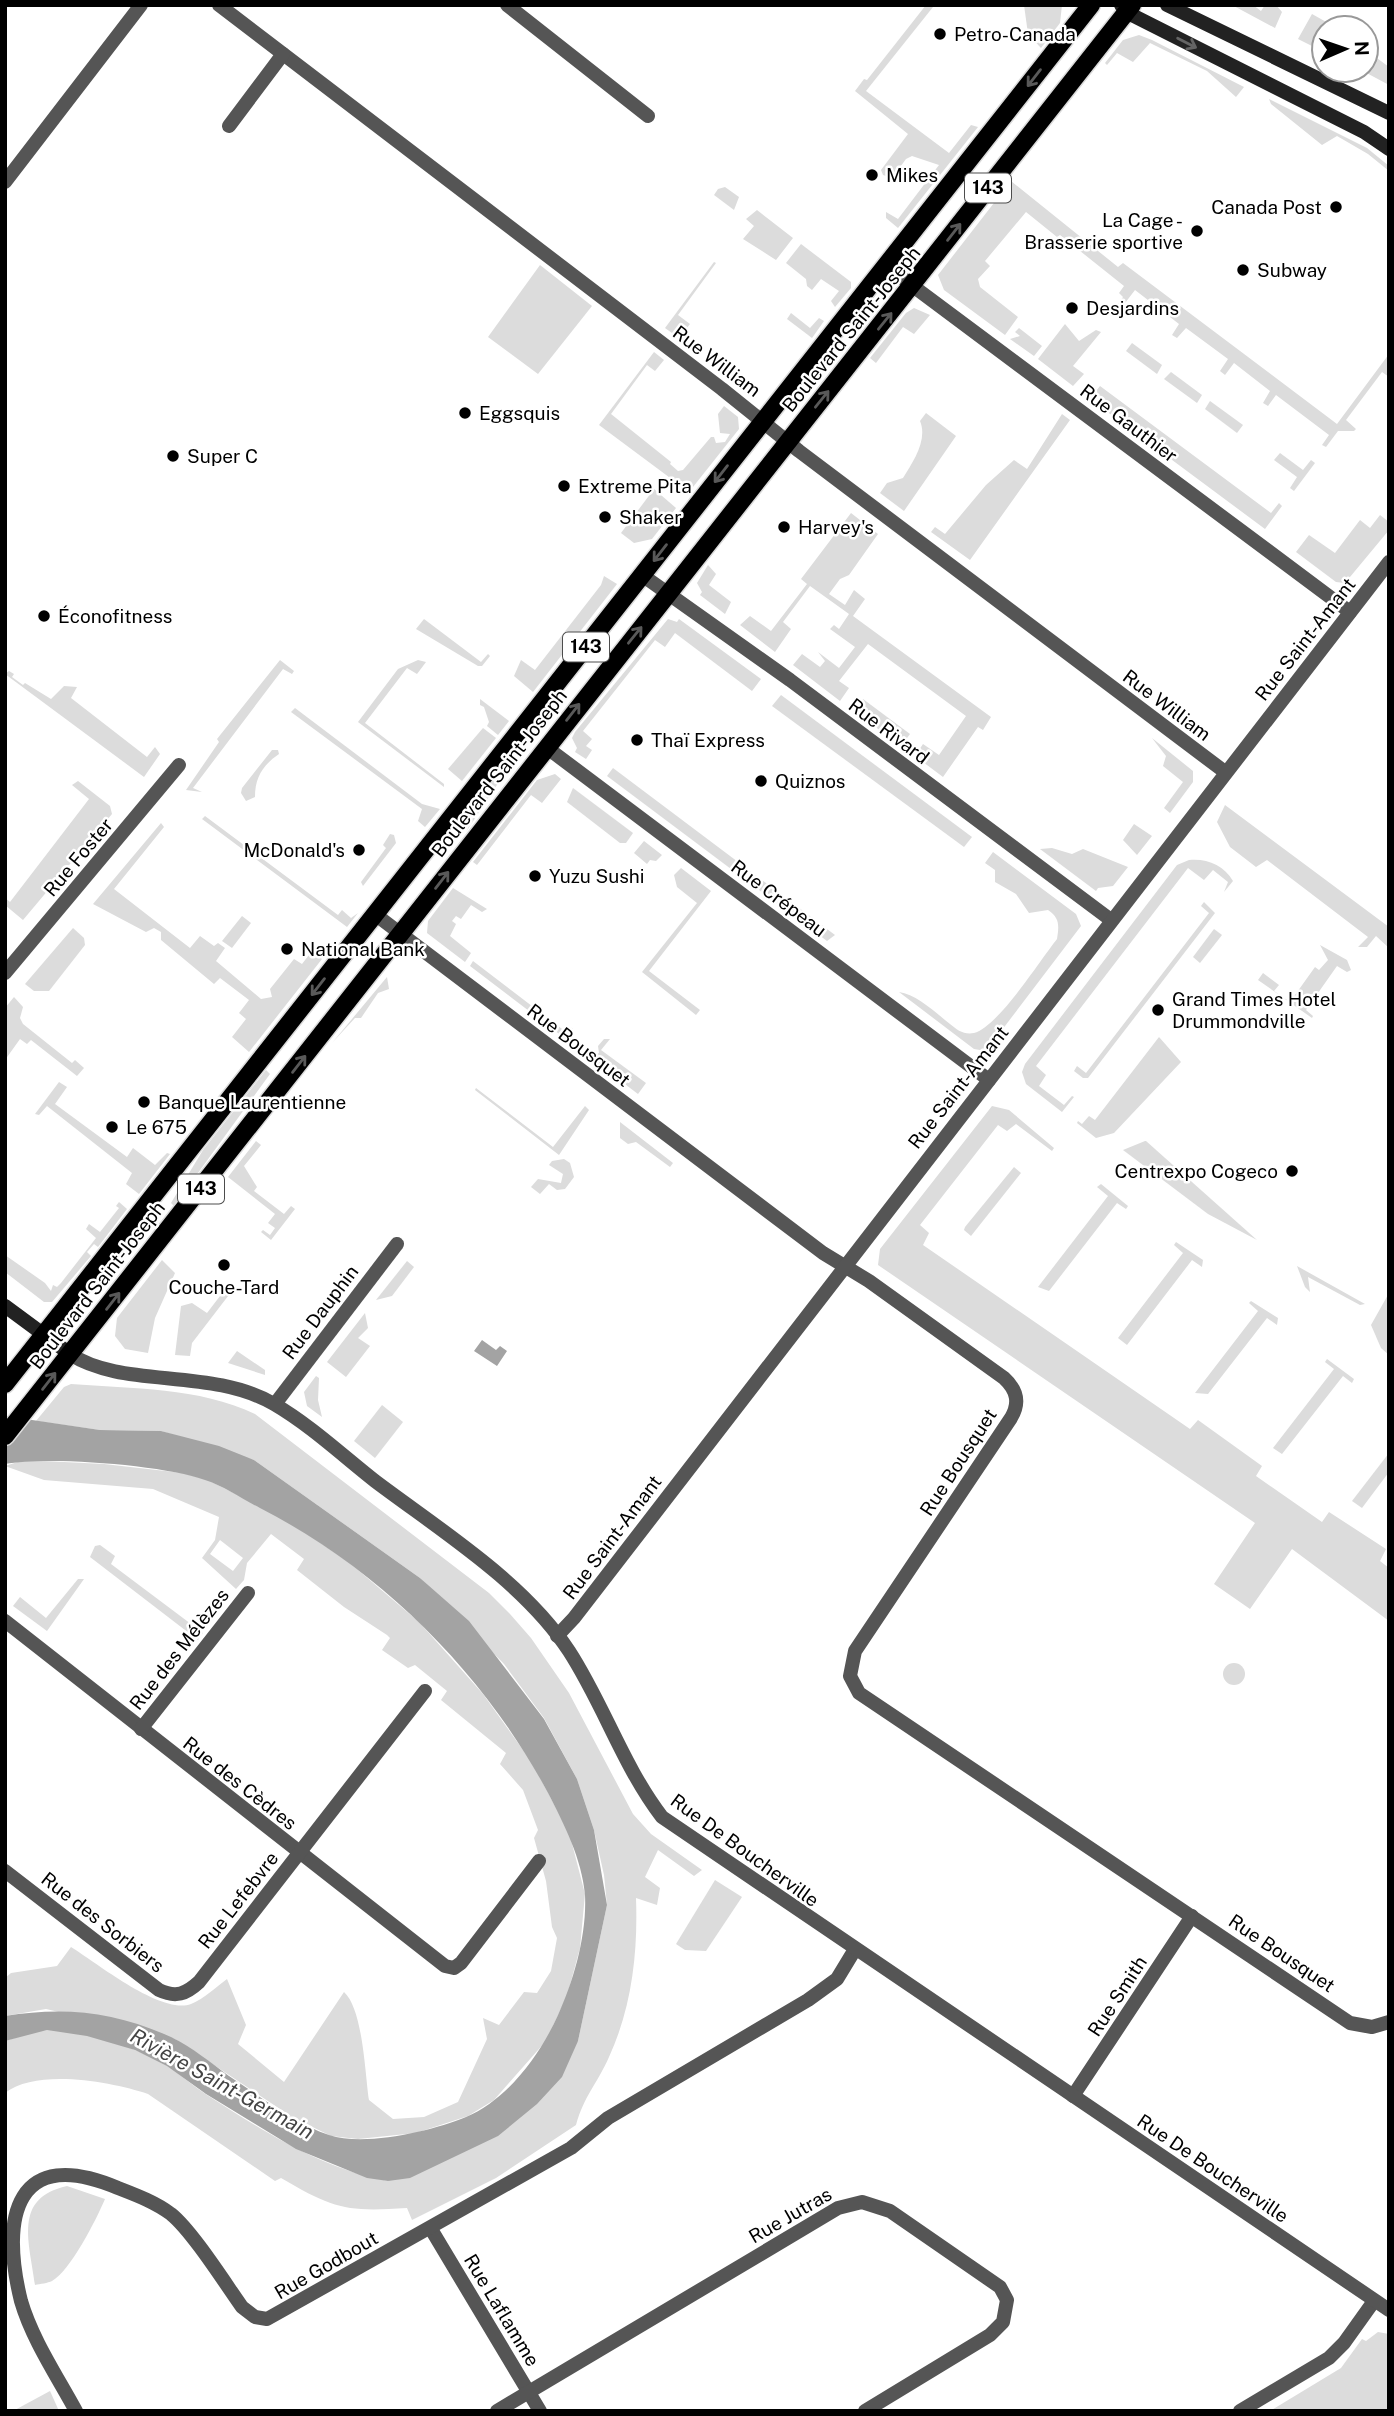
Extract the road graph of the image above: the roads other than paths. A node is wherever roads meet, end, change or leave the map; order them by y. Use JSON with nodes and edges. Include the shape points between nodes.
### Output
{"nodes":[{"id":1,"x":141,"y":5,"type":"edge"},
{"id":2,"x":219,"y":5,"type":"edge"},
{"id":3,"x":507,"y":5,"type":"edge"},
{"id":4,"x":1091,"y":5,"type":"edge"},
{"id":5,"x":1167,"y":5,"type":"edge"},
{"id":6,"x":1126,"y":7,"type":"edge"},
{"id":7,"x":283,"y":54,"type":"junction"},
{"id":8,"x":1389,"y":113,"type":"edge"},
{"id":9,"x":648,"y":116,"type":"dead end"},
{"id":10,"x":229,"y":126,"type":"dead end"},
{"id":11,"x":1389,"y":149,"type":"edge"},
{"id":12,"x":5,"y":182,"type":"edge"},
{"id":13,"x":886,"y":266,"type":"junction"},
{"id":14,"x":913,"y":286,"type":"junction"},
{"id":15,"x":763,"y":420,"type":"junction"},
{"id":16,"x":788,"y":442,"type":"junction"},
{"id":17,"x":1389,"y":562,"type":"edge"},
{"id":18,"x":642,"y":575,"type":"junction"},
{"id":19,"x":668,"y":593,"type":"junction"},
{"id":20,"x":1350,"y":612,"type":"junction"},
{"id":21,"x":546,"y":747,"type":"junction"},
{"id":22,"x":179,"y":765,"type":"dead end"},
{"id":23,"x":1225,"y":772,"type":"junction"},
{"id":24,"x":376,"y":915,"type":"junction"},
{"id":25,"x":1111,"y":920,"type":"junction"},
{"id":26,"x":401,"y":934,"type":"junction"},
{"id":27,"x":5,"y":973,"type":"edge"},
{"id":28,"x":989,"y":1080,"type":"junction"},
{"id":29,"x":397,"y":1244,"type":"dead end"},
{"id":30,"x":843,"y":1267,"type":"junction"},
{"id":31,"x":5,"y":1306,"type":"edge"},
{"id":32,"x":44,"y":1335,"type":"junction"},
{"id":33,"x":70,"y":1354,"type":"junction"},
{"id":34,"x":5,"y":1384,"type":"edge"},
{"id":35,"x":275,"y":1404,"type":"junction"},
{"id":36,"x":5,"y":1436,"type":"edge"},
{"id":37,"x":248,"y":1593,"type":"dead end"},
{"id":38,"x":5,"y":1621,"type":"edge"},
{"id":39,"x":557,"y":1636,"type":"junction"},
{"id":40,"x":425,"y":1691,"type":"dead end"},
{"id":41,"x":141,"y":1729,"type":"junction"},
{"id":42,"x":300,"y":1853,"type":"junction"},
{"id":43,"x":539,"y":1861,"type":"dead end"},
{"id":44,"x":5,"y":1871,"type":"edge"},
{"id":45,"x":1192,"y":1916,"type":"junction"},
{"id":46,"x":854,"y":1951,"type":"junction"},
{"id":47,"x":180,"y":1995,"type":"joint"},
{"id":48,"x":1389,"y":2022,"type":"edge"},
{"id":49,"x":1073,"y":2096,"type":"junction"},
{"id":50,"x":431,"y":2229,"type":"junction"},
{"id":51,"x":1374,"y":2301,"type":"junction"},
{"id":52,"x":1389,"y":2310,"type":"edge"},
{"id":53,"x":529,"y":2392,"type":"junction"},
{"id":54,"x":76,"y":2411,"type":"edge"},
{"id":55,"x":497,"y":2411,"type":"edge"},
{"id":56,"x":540,"y":2411,"type":"edge"},
{"id":57,"x":864,"y":2411,"type":"edge"},
{"id":58,"x":1240,"y":2411,"type":"edge"}],
"edges":[{"from":1,"to":12,"type":"street"},
{"from":2,"to":7,"type":"street","name":"Rue William"},
{"from":3,"to":9,"type":"street"},
{"from":4,"to":13,"type":"main road","name":"Boulevard Saint-Joseph","number":"143","one_way":true},
{"from":5,"to":8,"type":"main road"},
{"from":6,"to":11,"type":"main road","one_way":true},
{"from":14,"to":6,"type":"main road","name":"Boulevard Saint-Joseph","number":"143","one_way":true},
{"from":7,"to":10,"type":"street"},
{"from":7,"to":15,"type":"street","name":"Rue William"},
{"from":13,"to":14,"type":"street","name":"Rue Gauthier"},
{"from":13,"to":15,"type":"main road","name":"Boulevard Saint-Joseph","number":"143"},
{"from":16,"to":14,"type":"main road","name":"Boulevard Saint-Joseph","number":"143","one_way":true},
{"from":14,"to":20,"type":"street","name":"Rue Gauthier"},
{"from":15,"to":16,"type":"street","name":"Rue William"},
{"from":15,"to":18,"type":"main road","name":"Boulevard Saint-Joseph","number":"143","one_way":true},
{"from":16,"to":19,"type":"main road","name":"Boulevard Saint-Joseph","number":"143"},
{"from":16,"to":23,"type":"street","name":"Rue William"},
{"from":17,"to":20,"type":"street","name":"Rue Saint-Amant"},
{"from":18,"to":19,"type":"street","name":"Rue Rivard"},
{"from":18,"to":24,"type":"main road","name":"Boulevard Saint-Joseph","number":"143"},
{"from":21,"to":19,"type":"main road","name":"Boulevard Saint-Joseph","number":"143","one_way":true},
{"from":19,"to":25,"type":"street","name":"Rue Rivard"},
{"from":20,"to":23,"type":"street","name":"Rue Saint-Amant"},
{"from":26,"to":21,"type":"main road","name":"Boulevard Saint-Joseph","number":"143","one_way":true},
{"from":21,"to":28,"type":"street","name":"Rue Crépeau"},
{"from":22,"to":27,"type":"street","name":"Rue Foster"},
{"from":23,"to":25,"type":"street","name":"Rue Saint-Amant"},
{"from":24,"to":26,"type":"street","name":"Rue Bousquet"},
{"from":24,"to":32,"type":"main road","name":"Boulevard Saint-Joseph","number":"143","one_way":true},
{"from":25,"to":28,"type":"street","name":"Rue Saint-Amant"},
{"from":26,"to":30,"type":"street","name":"Rue Bousquet"},
{"from":33,"to":26,"type":"main road","name":"Boulevard Saint-Joseph","number":"143","one_way":true},
{"from":28,"to":30,"type":"street","name":"Rue Saint-Amant"},
{"from":29,"to":35,"type":"street","name":"Rue Dauphin"},
{"from":30,"to":39,"type":"street","name":"Rue Saint-Amant"},
{"from":30,"to":45,"type":"street","name":"Rue Bousquet","via":[[1004,1378],[1017,1400],[1011,1418],[855,1651],[849,1671],[852,1682],[870,1701]]},
{"from":31,"to":32,"type":"main road"},
{"from":32,"to":33,"type":"main road"},
{"from":32,"to":34,"type":"main road","name":"Boulevard Saint-Joseph","number":"143"},
{"from":33,"to":35,"type":"street","name":"Rue De Boucherville","via":[[121,1372],[226,1385]]},
{"from":36,"to":33,"type":"main road","name":"Boulevard Saint-Joseph","number":"143","one_way":true},
{"from":35,"to":39,"type":"street","name":"Rue De Boucherville","via":[[514,1589]]},
{"from":37,"to":41,"type":"street","name":"Rue des Mélèzes"},
{"from":38,"to":41,"type":"street","name":"Rue des Cèdres"},
{"from":39,"to":46,"type":"street","name":"Rue De Boucherville","via":[[594,1694],[632,1773],[662,1817]]},
{"from":40,"to":42,"type":"street","name":"Rue Lefebvre"},
{"from":41,"to":42,"type":"street","name":"Rue des Cèdres"},
{"from":42,"to":43,"type":"street","name":"Rue des Cèdres","via":[[435,1961],[454,1968]]},
{"from":42,"to":47,"type":"street","name":"Rue Lefebvre","via":[[199,1982]]},
{"from":44,"to":47,"type":"street","name":"Rue des Sorbiers","via":[[159,1990]]},
{"from":45,"to":48,"type":"street","name":"Rue Bousquet","via":[[1350,2023],[1372,2027]]},
{"from":45,"to":49,"type":"street","name":"Rue Smith"},
{"from":46,"to":49,"type":"street","name":"Rue De Boucherville"},
{"from":46,"to":50,"type":"street","name":"Rue Godbout","via":[[837,1979],[808,2000]]},
{"from":49,"to":51,"type":"street","name":"Rue De Boucherville"},
{"from":50,"to":53,"type":"street","name":"Rue Laflamme"},
{"from":50,"to":54,"type":"street","name":"Rue Godbout","via":[[303,2297],[281,2314],[260,2319],[242,2307],[182,2226],[159,2207],[79,2174],[40,2180],[15,2207],[12,2235],[17,2286],[27,2317]]},
{"from":51,"to":52,"type":"street","name":"Rue De Boucherville"},
{"from":51,"to":58,"type":"street","via":[[1329,2358]]},
{"from":53,"to":55,"type":"street","name":"Rue Jutras"},
{"from":53,"to":56,"type":"street","name":"Rue Laflamme"},
{"from":53,"to":57,"type":"street","name":"Rue Jutras","via":[[838,2208],[862,2202],[890,2211],[1000,2287],[1008,2308],[1003,2322],[982,2340]]}]}
